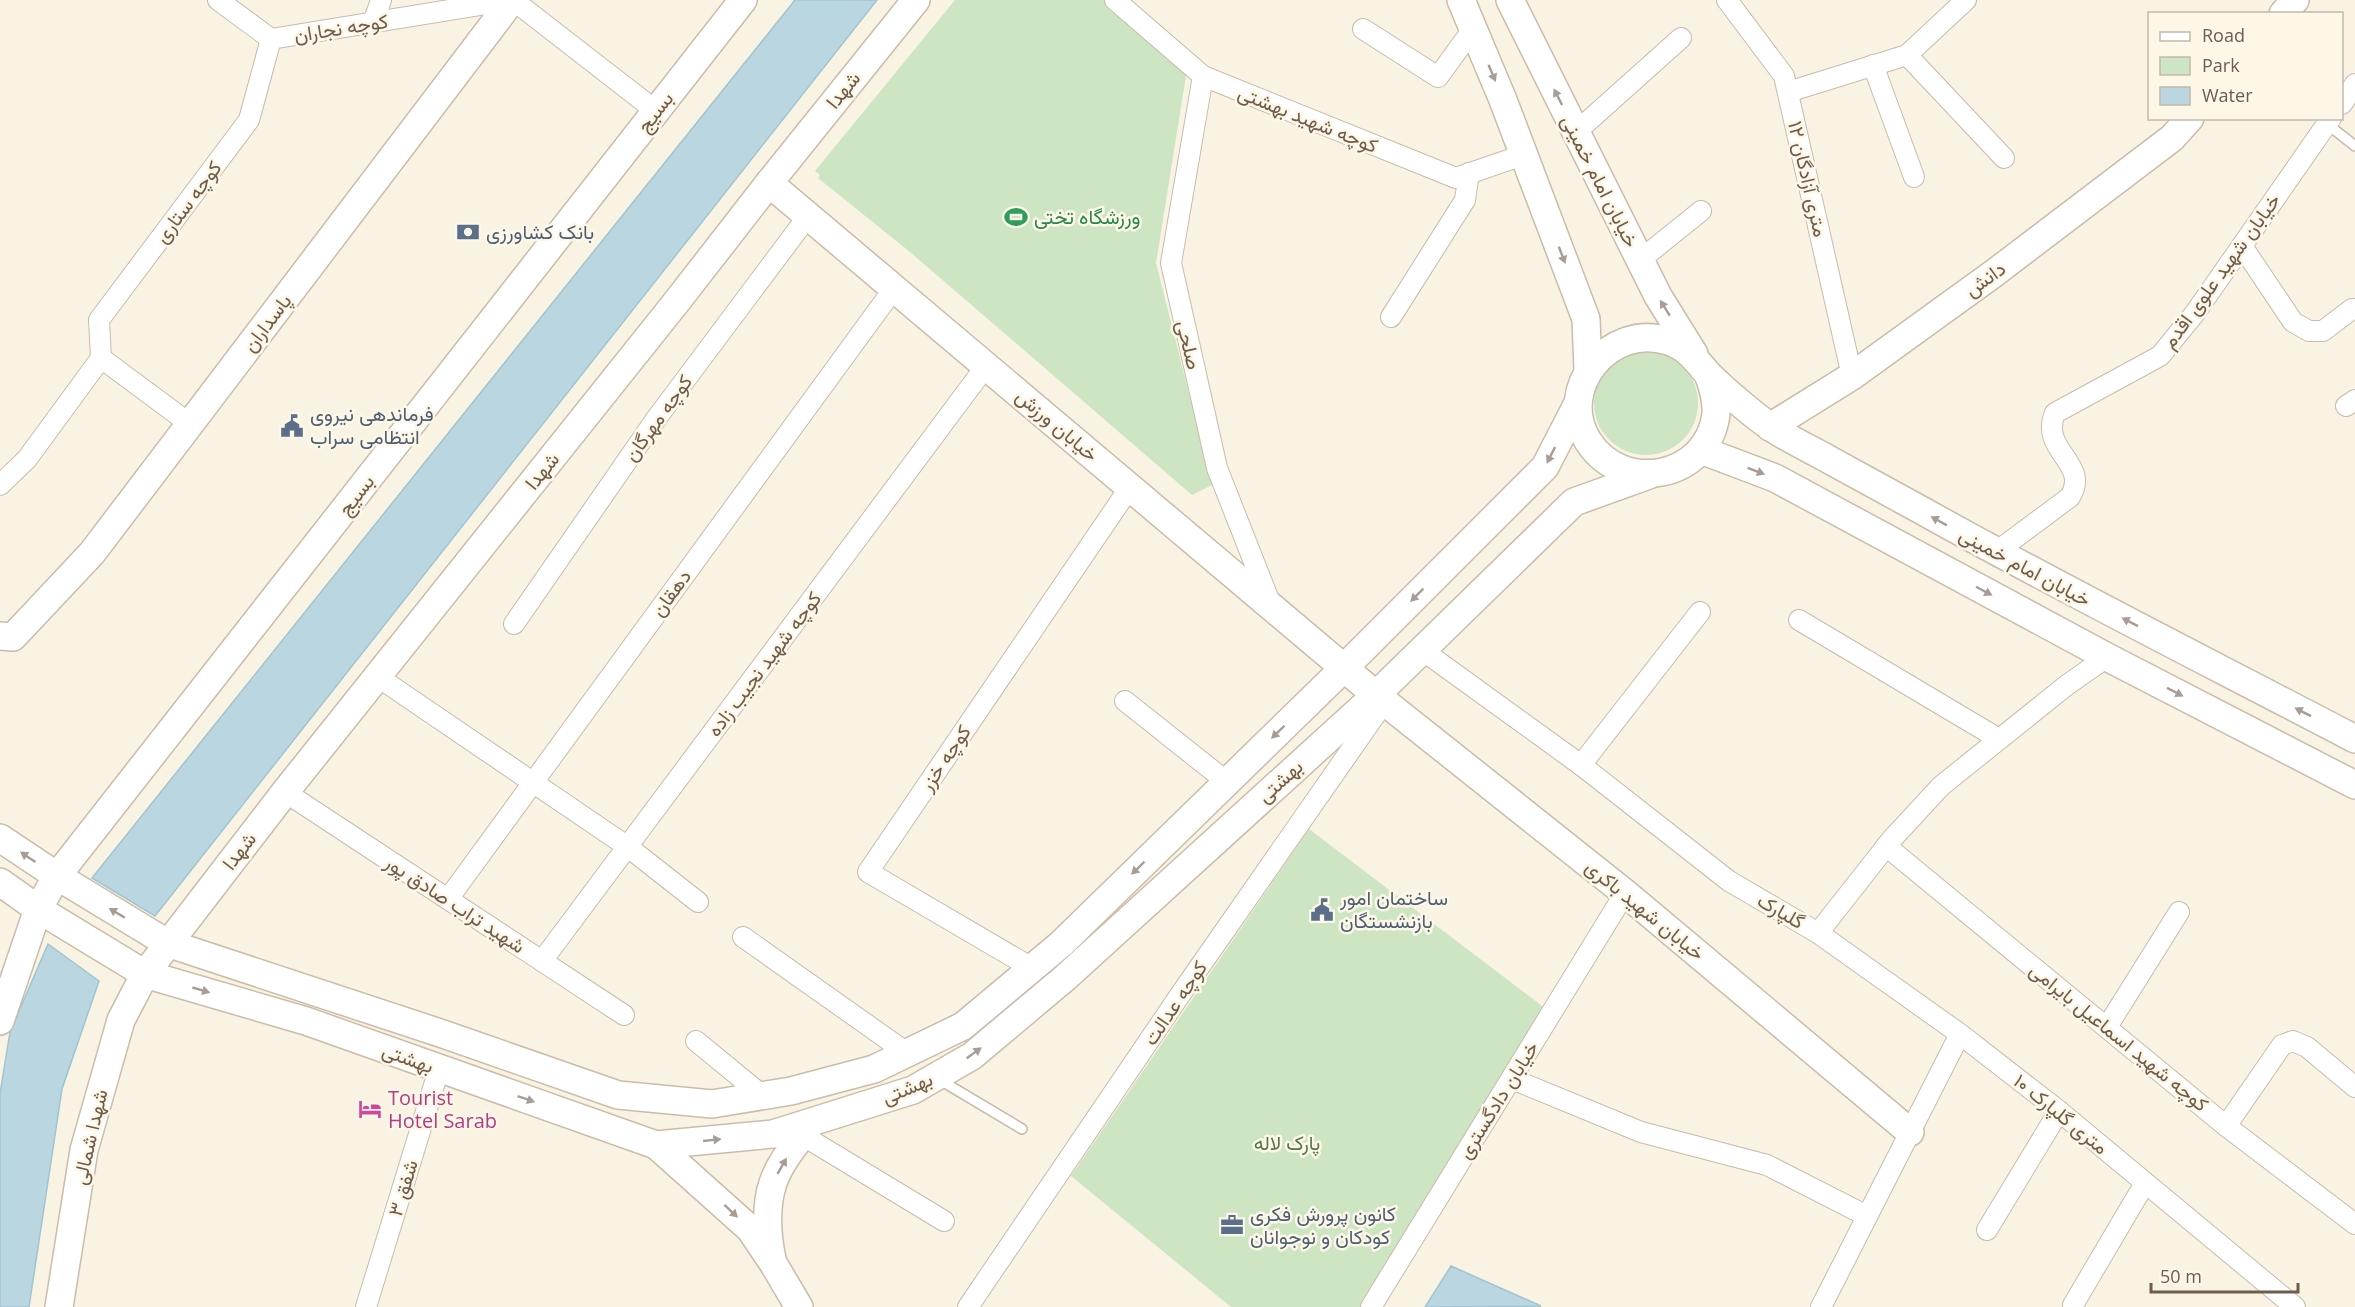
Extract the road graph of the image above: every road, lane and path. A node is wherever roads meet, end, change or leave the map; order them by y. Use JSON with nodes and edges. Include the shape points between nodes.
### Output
{"nodes":[{"id":1,"x":218,"y":0,"type":"edge"},
{"id":2,"x":381,"y":0,"type":"edge"},
{"id":3,"x":512,"y":0,"type":"edge"},
{"id":4,"x":743,"y":0,"type":"edge"},
{"id":5,"x":916,"y":0,"type":"edge"},
{"id":6,"x":1115,"y":0,"type":"edge"},
{"id":7,"x":1461,"y":0,"type":"edge"},
{"id":8,"x":1510,"y":0,"type":"edge"},
{"id":9,"x":1727,"y":0,"type":"edge"},
{"id":10,"x":2295,"y":0,"type":"edge"},
{"id":11,"x":1960,"y":2,"type":"edge"},
{"id":12,"x":2285,"y":12,"type":"edge"},
{"id":13,"x":374,"y":23,"type":"junction"},
{"id":14,"x":1364,"y":29,"type":"dead end"},
{"id":15,"x":1473,"y":29,"type":"junction"},
{"id":16,"x":1681,"y":38,"type":"dead end"},
{"id":17,"x":272,"y":39,"type":"junction"},
{"id":18,"x":1907,"y":55,"type":"junction"},
{"id":19,"x":1873,"y":65,"type":"junction"},
{"id":20,"x":1203,"y":76,"type":"junction"},
{"id":21,"x":2355,"y":84,"type":"edge"},
{"id":22,"x":1788,"y":92,"type":"junction"},
{"id":23,"x":2343,"y":102,"type":"edge"},
{"id":24,"x":656,"y":111,"type":"junction"},
{"id":25,"x":2188,"y":120,"type":"edge"},
{"id":26,"x":2329,"y":121,"type":"edge"},
{"id":27,"x":1576,"y":132,"type":"junction"},
{"id":28,"x":2355,"y":146,"type":"edge"},
{"id":29,"x":1523,"y":155,"type":"junction"},
{"id":30,"x":2004,"y":158,"type":"dead end"},
{"id":31,"x":1469,"y":173,"type":"junction"},
{"id":32,"x":1914,"y":177,"type":"dead end"},
{"id":33,"x":769,"y":183,"type":"junction"},
{"id":34,"x":1701,"y":211,"type":"dead end"},
{"id":35,"x":808,"y":216,"type":"junction"},
{"id":36,"x":2242,"y":246,"type":"junction"},
{"id":37,"x":1640,"y":260,"type":"junction"},
{"id":38,"x":895,"y":287,"type":"junction"},
{"id":39,"x":2355,"y":309,"type":"edge"},
{"id":40,"x":1391,"y":317,"type":"dead end"},
{"id":41,"x":101,"y":358,"type":"junction"},
{"id":42,"x":986,"y":366,"type":"junction"},
{"id":43,"x":1702,"y":366,"type":"junction"},
{"id":44,"x":1588,"y":370,"type":"junction"},
{"id":45,"x":1852,"y":376,"type":"junction"},
{"id":46,"x":1578,"y":403,"type":"junction"},
{"id":47,"x":190,"y":424,"type":"junction"},
{"id":48,"x":1770,"y":427,"type":"junction"},
{"id":49,"x":1701,"y":450,"type":"junction"},
{"id":50,"x":1649,"y":475,"type":"junction"},
{"id":51,"x":0,"y":485,"type":"edge"},
{"id":52,"x":1130,"y":487,"type":"junction"},
{"id":53,"x":1996,"y":552,"type":"junction"},
{"id":54,"x":1271,"y":605,"type":"junction"},
{"id":55,"x":1700,"y":612,"type":"dead end"},
{"id":56,"x":1799,"y":620,"type":"dead end"},
{"id":57,"x":514,"y":624,"type":"dead end"},
{"id":58,"x":4,"y":642,"type":"edge"},
{"id":59,"x":1422,"y":650,"type":"junction"},
{"id":60,"x":2107,"y":657,"type":"junction"},
{"id":61,"x":1344,"y":668,"type":"junction"},
{"id":62,"x":378,"y":677,"type":"junction"},
{"id":63,"x":1380,"y":698,"type":"junction"},
{"id":64,"x":1125,"y":701,"type":"dead end"},
{"id":65,"x":2000,"y":739,"type":"junction"},
{"id":66,"x":2355,"y":739,"type":"edge"},
{"id":67,"x":1581,"y":765,"type":"junction"},
{"id":68,"x":533,"y":782,"type":"junction"},
{"id":69,"x":1227,"y":782,"type":"junction"},
{"id":70,"x":2355,"y":785,"type":"edge"},
{"id":71,"x":285,"y":792,"type":"junction"},
{"id":72,"x":0,"y":837,"type":"edge"},
{"id":73,"x":1886,"y":846,"type":"junction"},
{"id":74,"x":628,"y":847,"type":"junction"},
{"id":75,"x":57,"y":876,"type":"junction"},
{"id":76,"x":0,"y":882,"type":"edge"},
{"id":77,"x":1625,"y":893,"type":"junction"},
{"id":78,"x":448,"y":899,"type":"junction"},
{"id":79,"x":698,"y":902,"type":"dead end"},
{"id":80,"x":38,"y":909,"type":"junction"},
{"id":81,"x":2179,"y":912,"type":"dead end"},
{"id":82,"x":1818,"y":933,"type":"junction"},
{"id":83,"x":743,"y":937,"type":"dead end"},
{"id":84,"x":167,"y":943,"type":"junction"},
{"id":85,"x":542,"y":961,"type":"junction"},
{"id":86,"x":1032,"y":968,"type":"junction"},
{"id":87,"x":145,"y":974,"type":"junction"},
{"id":88,"x":624,"y":1015,"type":"dead end"},
{"id":89,"x":0,"y":1021,"type":"edge"},
{"id":90,"x":2107,"y":1027,"type":"junction"},
{"id":91,"x":1960,"y":1034,"type":"junction"},
{"id":92,"x":696,"y":1041,"type":"dead end"},
{"id":93,"x":908,"y":1053,"type":"junction"},
{"id":94,"x":439,"y":1069,"type":"junction"},
{"id":95,"x":935,"y":1077,"type":"junction"},
{"id":96,"x":2352,"y":1078,"type":"edge"},
{"id":97,"x":1517,"y":1081,"type":"dead end"},
{"id":98,"x":763,"y":1096,"type":"junction"},
{"id":99,"x":2059,"y":1111,"type":"junction"},
{"id":100,"x":2226,"y":1126,"type":"junction"},
{"id":101,"x":807,"y":1129,"type":"junction"},
{"id":102,"x":1022,"y":1130,"type":"dead end"},
{"id":103,"x":1910,"y":1132,"type":"junction"},
{"id":104,"x":656,"y":1145,"type":"junction"},
{"id":105,"x":2145,"y":1183,"type":"junction"},
{"id":106,"x":1867,"y":1216,"type":"junction"},
{"id":107,"x":944,"y":1221,"type":"dead end"},
{"id":108,"x":2355,"y":1224,"type":"edge"},
{"id":109,"x":1988,"y":1230,"type":"dead end"},
{"id":110,"x":773,"y":1263,"type":"junction"},
{"id":111,"x":795,"y":1305,"type":"edge"},
{"id":112,"x":2073,"y":1305,"type":"dead end"},
{"id":113,"x":59,"y":1307,"type":"edge"},
{"id":114,"x":366,"y":1307,"type":"edge"},
{"id":115,"x":968,"y":1307,"type":"edge"},
{"id":116,"x":1371,"y":1307,"type":"edge"},
{"id":117,"x":1821,"y":1307,"type":"edge"},
{"id":118,"x":2295,"y":1307,"type":"edge"}],
"edges":[{"from":1,"to":17,"type":"street","name":"کوچه نجاران"},
{"from":2,"to":13,"type":"street"},
{"from":3,"to":13,"type":"street","name":"کوچه نجاران"},
{"from":3,"to":24,"type":"street"},
{"from":3,"to":47,"type":"main road","name":"پاسداران"},
{"from":4,"to":24,"type":"main road","name":"بسیج"},
{"from":5,"to":33,"type":"main road","name":"شهدا"},
{"from":6,"to":20,"type":"street","name":"کوچه شهید بهشتی"},
{"from":7,"to":15,"type":"main road"},
{"from":27,"to":8,"type":"main road","name":"خیابان امام خمینی","one_way":true},
{"from":9,"to":22,"type":"street","name":"۱۲ متری آزادگان","via":[[1784,76]]},
{"from":10,"to":12,"type":"main road"},
{"from":11,"to":18,"type":"street"},
{"from":13,"to":17,"type":"street","name":"کوچه نجاران"},
{"from":14,"to":15,"type":"street","via":[[1438,76]]},
{"from":15,"to":29,"type":"main road","one_way":true},
{"from":16,"to":27,"type":"street"},
{"from":17,"to":41,"type":"street","name":"کوچه ستاری","via":[[249,120],[99,321]]},
{"from":18,"to":19,"type":"street"},
{"from":18,"to":30,"type":"street"},
{"from":19,"to":22,"type":"street"},
{"from":19,"to":32,"type":"street"},
{"from":20,"to":31,"type":"street","name":"کوچه شهید بهشتی","via":[[1456,178]]},
{"from":20,"to":54,"type":"street","name":"صلحی","via":[[1171,263],[1217,468]]},
{"from":21,"to":23,"type":"street"},
{"from":22,"to":45,"type":"street","name":"۱۲ متری آزادگان"},
{"from":24,"to":75,"type":"main road","name":"بسیج"},
{"from":25,"to":45,"type":"main road","name":"دانش","via":[[2172,138]]},
{"from":26,"to":28,"type":"lane"},
{"from":26,"to":36,"type":"street","name":"خیابان شهید علوی اقدم"},
{"from":27,"to":37,"type":"main road","name":"خیابان امام خمینی"},
{"from":29,"to":31,"type":"street","name":"کوچه شهید بهشتی"},
{"from":29,"to":44,"type":"main road","one_way":true,"via":[[1586,319]]},
{"from":31,"to":40,"type":"street","via":[[1465,200]]},
{"from":33,"to":35,"type":"main road","name":"خیابان ورزش"},
{"from":33,"to":62,"type":"main road","name":"شهدا"},
{"from":34,"to":37,"type":"street"},
{"from":35,"to":38,"type":"main road","name":"خیابان ورزش"},
{"from":35,"to":57,"type":"street","name":"کوچه مهرگان","via":[[656,419]]},
{"from":36,"to":39,"type":"street","via":[[2293,322],[2309,331],[2323,331]]},
{"from":36,"to":53,"type":"street","name":"خیابان شهید علوی اقدم","via":[[2160,356],[2055,413],[2051,435],[2076,476],[2076,488],[2070,497]]},
{"from":43,"to":37,"type":"main road","name":"خیابان امام خمینی","one_way":true},
{"from":38,"to":42,"type":"main road","name":"خیابان ورزش"},
{"from":38,"to":68,"type":"street","name":"دهقان"},
{"from":41,"to":47,"type":"street"},
{"from":41,"to":51,"type":"street","via":[[27,459]]},
{"from":42,"to":52,"type":"main road","name":"خیابان ورزش"},
{"from":42,"to":74,"type":"street","name":"کوچه شهید نجیب زاده"},
{"from":43,"to":44,"type":"main road","via":[[1682,347],[1648,337],[1614,346]]},
{"from":43,"to":48,"type":"main road","name":"خیابان امام خمینی"},
{"from":43,"to":49,"type":"main road","via":[[1715,393],[1716,413]]},
{"from":44,"to":46,"type":"main road"},
{"from":45,"to":48,"type":"main road","name":"دانش"},
{"from":46,"to":50,"type":"main road","via":[[1580,422],[1598,454],[1613,466]]},
{"from":46,"to":61,"type":"main road","name":"بهشتی","one_way":true,"via":[[1545,467]]},
{"from":47,"to":58,"type":"main road","name":"پاسداران","via":[[92,553]]},
{"from":53,"to":48,"type":"main road","name":"خیابان امام خمینی","one_way":true},
{"from":49,"to":50,"type":"main road","via":[[1686,464]]},
{"from":49,"to":60,"type":"main road","name":"خیابان امام خمینی","one_way":true,"via":[[1775,478]]},
{"from":50,"to":59,"type":"main road","name":"بهشتی","via":[[1574,502]]},
{"from":52,"to":54,"type":"main road","name":"خیابان ورزش"},
{"from":52,"to":86,"type":"street","name":"کوچه خزر","via":[[868,872]]},
{"from":66,"to":53,"type":"main road","name":"خیابان امام خمینی","one_way":true},
{"from":54,"to":61,"type":"main road","name":"خیابان ورزش"},
{"from":55,"to":67,"type":"street"},
{"from":56,"to":65,"type":"street"},
{"from":59,"to":63,"type":"main road","name":"بهشتی"},
{"from":59,"to":67,"type":"street","name":"گلپارک"},
{"from":60,"to":65,"type":"street","name":"گلپارک"},
{"from":60,"to":70,"type":"main road","name":"خیابان امام خمینی","one_way":true},
{"from":61,"to":63,"type":"main road","name":"خیابان شهید باکری"},
{"from":61,"to":69,"type":"main road","name":"بهشتی","one_way":true},
{"from":62,"to":68,"type":"street"},
{"from":62,"to":71,"type":"main road","name":"شهدا"},
{"from":63,"to":77,"type":"main road","name":"خیابان شهید باکری"},
{"from":95,"to":63,"type":"main road","name":"بهشتی","one_way":true,"via":[[972,1056],[1066,977]]},
{"from":63,"to":115,"type":"street","name":"کوچه عدالت"},
{"from":64,"to":69,"type":"street"},
{"from":65,"to":73,"type":"street","name":"گلپارک","via":[[1941,786]]},
{"from":67,"to":82,"type":"street","name":"گلپارک","via":[[1728,881]]},
{"from":68,"to":74,"type":"street"},
{"from":68,"to":78,"type":"street","name":"دهقان"},
{"from":69,"to":86,"type":"main road","name":"بهشتی","one_way":true},
{"from":71,"to":78,"type":"street","name":"شهید تراب صادق پور"},
{"from":71,"to":84,"type":"main road","name":"شهدا"},
{"from":75,"to":72,"type":"main road","name":"بهشتی","one_way":true},
{"from":73,"to":82,"type":"street","name":"گلپارک"},
{"from":73,"to":90,"type":"street","name":"کوچه شهید اسماعیل بایرامی"},
{"from":74,"to":79,"type":"street"},
{"from":74,"to":85,"type":"street","name":"کوچه شهید نجیب زاده"},
{"from":75,"to":80,"type":"main road","name":"بسیج"},
{"from":84,"to":75,"type":"main road","name":"بهشتی","one_way":true},
{"from":76,"to":80,"type":"main road","name":"بهشتی"},
{"from":77,"to":103,"type":"main road","name":"خیابان شهید باکری"},
{"from":77,"to":116,"type":"street","name":"خیابان دادگستری"},
{"from":78,"to":85,"type":"street","name":"شهید تراب صادق پور"},
{"from":80,"to":87,"type":"main road","name":"بهشتی"},
{"from":80,"to":89,"type":"main road","name":"بسیج"},
{"from":81,"to":90,"type":"street"},
{"from":82,"to":91,"type":"street","name":"۱۰ متری گلپارک"},
{"from":83,"to":93,"type":"street"},
{"from":84,"to":87,"type":"main road","name":"شهدا"},
{"from":84,"to":98,"type":"main road","name":"بهشتی","via":[[618,1095],[712,1104]]},
{"from":85,"to":88,"type":"street","name":"شهید تراب صادق پور"},
{"from":86,"to":93,"type":"main road","name":"بهشتی","via":[[963,1026]]},
{"from":87,"to":94,"type":"main road","name":"بهشتی","one_way":true,"via":[[306,1021]]},
{"from":87,"to":113,"type":"main road","name":"شهدا شمالی","via":[[121,1020],[84,1150]]},
{"from":90,"to":100,"type":"street","name":"کوچه شهید اسماعیل بایرامی"},
{"from":91,"to":99,"type":"street","name":"۱۰ متری گلپارک"},
{"from":91,"to":103,"type":"street"},
{"from":92,"to":98,"type":"street"},
{"from":93,"to":98,"type":"main road","name":"بهشتی","via":[[874,1069]]},
{"from":94,"to":104,"type":"main road","name":"بهشتی","one_way":true},
{"from":94,"to":114,"type":"street","name":"شفق ۳"},
{"from":95,"to":101,"type":"main road","name":"بهشتی","via":[[912,1090]]},
{"from":95,"to":102,"type":"lane"},
{"from":96,"to":100,"type":"street","via":[[2307,1047],[2293,1041],[2282,1045]]},
{"from":97,"to":106,"type":"street","via":[[1641,1132],[1767,1165]]},
{"from":99,"to":105,"type":"street","name":"۱۰ متری گلپارک"},
{"from":99,"to":109,"type":"street"},
{"from":100,"to":108,"type":"street","name":"کوچه شهید اسماعیل بایرامی"},
{"from":104,"to":101,"type":"main road","name":"بهشتی","one_way":true},
{"from":101,"to":107,"type":"street"},
{"from":110,"to":101,"type":"main road","one_way":true,"via":[[768,1237],[772,1184]]},
{"from":103,"to":106,"type":"street"},
{"from":104,"to":110,"type":"main road","one_way":true,"via":[[750,1228]]},
{"from":105,"to":112,"type":"street"},
{"from":105,"to":118,"type":"street","name":"۱۰ متری گلپارک"},
{"from":106,"to":117,"type":"street"},
{"from":110,"to":111,"type":"main road"}]}
